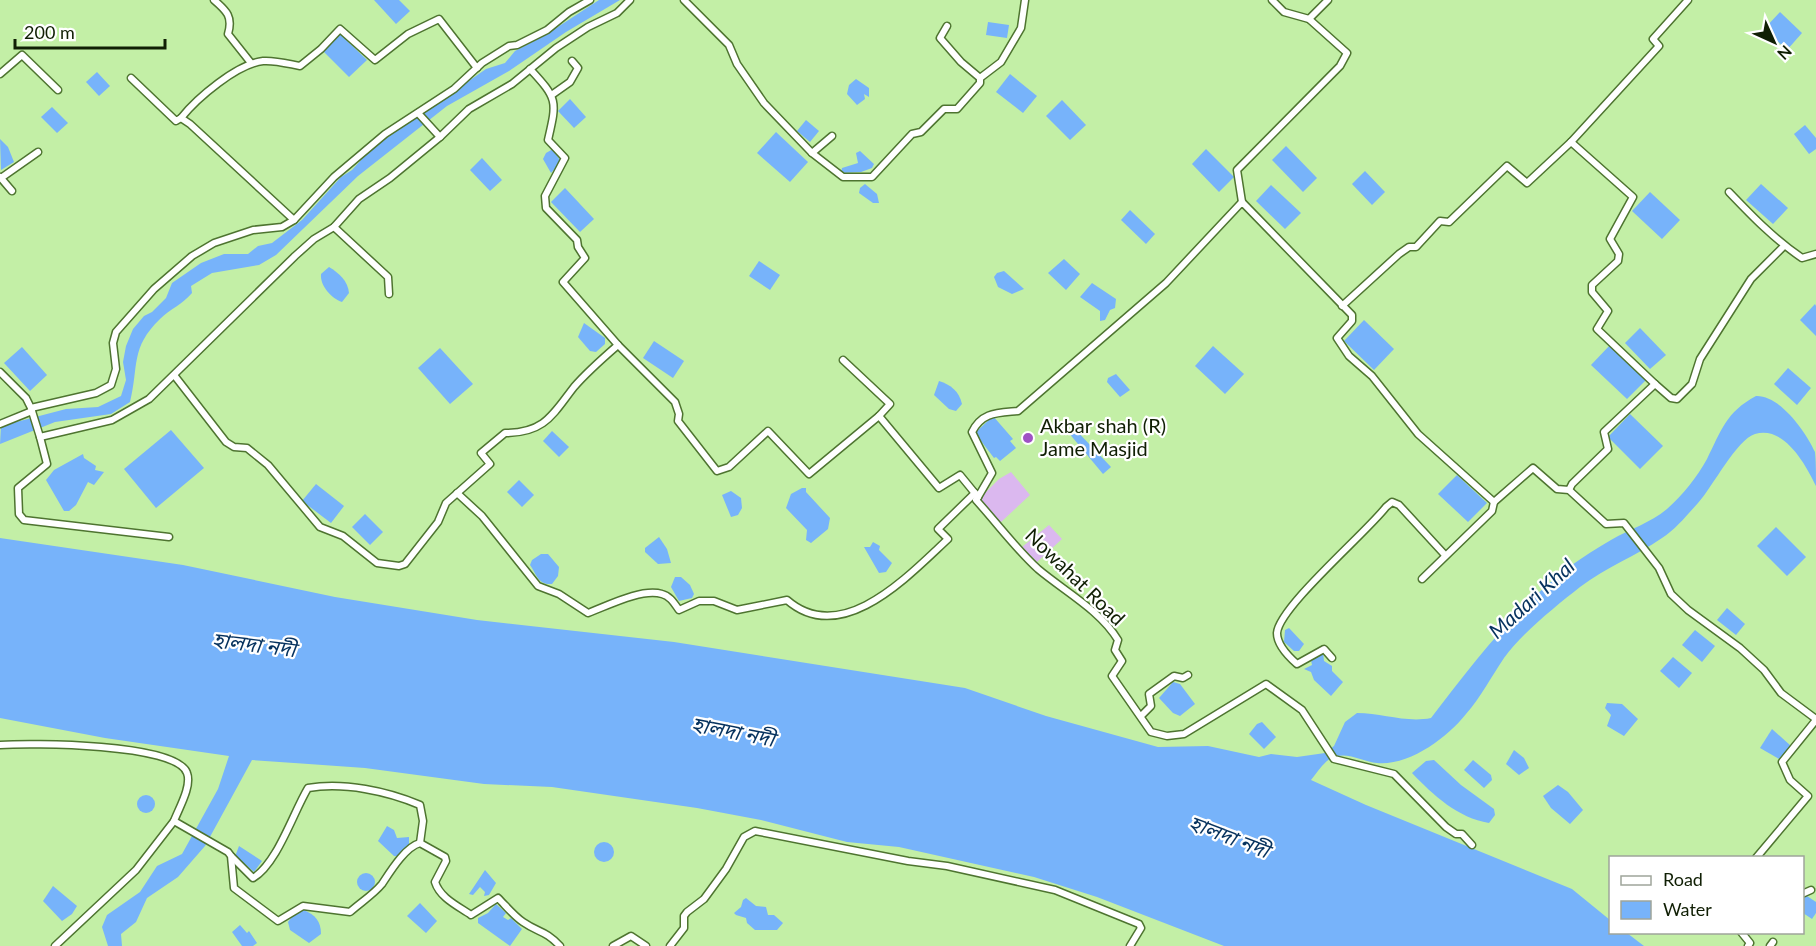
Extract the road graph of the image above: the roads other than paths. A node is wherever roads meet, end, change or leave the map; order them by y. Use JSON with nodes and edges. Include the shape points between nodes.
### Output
{"nodes":[{"id":1,"x":214,"y":0,"type":"edge"},
{"id":2,"x":590,"y":0,"type":"edge"},
{"id":3,"x":630,"y":0,"type":"edge"},
{"id":4,"x":684,"y":0,"type":"edge"},
{"id":5,"x":1025,"y":0,"type":"edge"},
{"id":6,"x":1272,"y":0,"type":"edge"},
{"id":7,"x":1328,"y":0,"type":"edge"},
{"id":8,"x":1688,"y":0,"type":"edge"},
{"id":9,"x":1309,"y":20,"type":"junction"},
{"id":10,"x":947,"y":26,"type":"dead end"},
{"id":11,"x":572,"y":61,"type":"dead end"},
{"id":12,"x":251,"y":63,"type":"junction"},
{"id":13,"x":477,"y":68,"type":"junction"},
{"id":14,"x":530,"y":69,"type":"junction"},
{"id":15,"x":0,"y":74,"type":"edge"},
{"id":16,"x":131,"y":78,"type":"dead end"},
{"id":17,"x":980,"y":78,"type":"junction"},
{"id":18,"x":58,"y":90,"type":"dead end"},
{"id":19,"x":553,"y":94,"type":"junction"},
{"id":20,"x":419,"y":113,"type":"junction"},
{"id":21,"x":180,"y":118,"type":"junction"},
{"id":22,"x":832,"y":136,"type":"dead end"},
{"id":23,"x":440,"y":137,"type":"junction"},
{"id":24,"x":1571,"y":142,"type":"junction"},
{"id":25,"x":38,"y":152,"type":"dead end"},
{"id":26,"x":812,"y":153,"type":"junction"},
{"id":27,"x":1,"y":177,"type":"edge"},
{"id":28,"x":12,"y":191,"type":"dead end"},
{"id":29,"x":1729,"y":192,"type":"dead end"},
{"id":30,"x":1242,"y":202,"type":"junction"},
{"id":31,"x":294,"y":220,"type":"junction"},
{"id":32,"x":334,"y":227,"type":"junction"},
{"id":33,"x":1784,"y":246,"type":"junction"},
{"id":34,"x":1816,"y":254,"type":"edge"},
{"id":35,"x":389,"y":294,"type":"dead end"},
{"id":36,"x":1342,"y":306,"type":"junction"},
{"id":37,"x":618,"y":345,"type":"junction"},
{"id":38,"x":843,"y":360,"type":"dead end"},
{"id":39,"x":0,"y":372,"type":"edge"},
{"id":40,"x":174,"y":375,"type":"junction"},
{"id":41,"x":1654,"y":384,"type":"junction"},
{"id":42,"x":32,"y":411,"type":"junction"},
{"id":43,"x":879,"y":416,"type":"junction"},
{"id":44,"x":0,"y":424,"type":"edge"},
{"id":45,"x":39,"y":434,"type":"junction"},
{"id":46,"x":1569,"y":490,"type":"junction"},
{"id":47,"x":457,"y":492,"type":"junction"},
{"id":48,"x":976,"y":495,"type":"junction"},
{"id":49,"x":1494,"y":502,"type":"junction"},
{"id":50,"x":169,"y":537,"type":"dead end"},
{"id":51,"x":1445,"y":555,"type":"junction"},
{"id":52,"x":1422,"y":579,"type":"dead end"},
{"id":53,"x":1332,"y":658,"type":"dead end"},
{"id":54,"x":1188,"y":675,"type":"dead end"},
{"id":55,"x":1140,"y":716,"type":"junction"},
{"id":56,"x":1816,"y":720,"type":"edge"},
{"id":57,"x":0,"y":745,"type":"edge"},
{"id":58,"x":174,"y":821,"type":"junction"},
{"id":59,"x":420,"y":843,"type":"junction"},
{"id":60,"x":1473,"y":845,"type":"dead end"},
{"id":61,"x":231,"y":856,"type":"junction"},
{"id":62,"x":1758,"y":856,"type":"edge"},
{"id":63,"x":1810,"y":890,"type":"dead end"},
{"id":64,"x":1804,"y":893,"type":"edge"},
{"id":65,"x":1742,"y":934,"type":"edge"},
{"id":66,"x":55,"y":946,"type":"edge"},
{"id":67,"x":560,"y":946,"type":"edge"},
{"id":68,"x":613,"y":946,"type":"edge"},
{"id":69,"x":646,"y":946,"type":"edge"},
{"id":70,"x":670,"y":946,"type":"edge"},
{"id":71,"x":1131,"y":946,"type":"edge"},
{"id":72,"x":1748,"y":946,"type":"edge"}],
"edges":[{"from":1,"to":12,"type":"street","via":[[226,9],[230,18],[228,34]]},
{"from":2,"to":13,"type":"street","via":[[547,30],[509,46]]},
{"from":3,"to":14,"type":"street"},
{"from":4,"to":26,"type":"street","via":[[729,45],[764,103]]},
{"from":5,"to":17,"type":"street","via":[[1021,28],[1001,62]]},
{"from":6,"to":9,"type":"street","via":[[1284,12]]},
{"from":7,"to":9,"type":"street"},
{"from":8,"to":24,"type":"street","via":[[1653,39],[1659,46]]},
{"from":9,"to":30,"type":"street","via":[[1347,53],[1340,66],[1237,170]]},
{"from":10,"to":17,"type":"street","via":[[940,38]]},
{"from":11,"to":19,"type":"street","via":[[578,68],[570,82]]},
{"from":12,"to":13,"type":"street","via":[[300,66],[340,29],[375,60],[408,34],[439,19]]},
{"from":12,"to":21,"type":"street"},
{"from":13,"to":20,"type":"street"},
{"from":14,"to":19,"type":"street"},
{"from":14,"to":23,"type":"street","via":[[469,109]]},
{"from":15,"to":18,"type":"street","via":[[22,55]]},
{"from":16,"to":21,"type":"street","via":[[176,121]]},
{"from":17,"to":26,"type":"street","via":[[957,109],[944,109],[921,132],[912,134],[872,177],[843,177]]},
{"from":19,"to":37,"type":"street","via":[[554,114],[548,140],[565,158],[545,196],[546,208],[577,240],[585,258],[563,282]]},
{"from":20,"to":23,"type":"street"},
{"from":20,"to":31,"type":"street","via":[[385,134],[334,177]]},
{"from":21,"to":31,"type":"street"},
{"from":22,"to":26,"type":"street"},
{"from":23,"to":32,"type":"street","via":[[359,199]]},
{"from":24,"to":36,"type":"street","via":[[1527,183],[1507,166],[1449,222],[1440,220],[1416,247],[1399,254]]},
{"from":24,"to":41,"type":"street","via":[[1633,197],[1610,239],[1619,254],[1618,261],[1592,285],[1592,292],[1608,311],[1597,329]]},
{"from":25,"to":27,"type":"street"},
{"from":27,"to":28,"type":"street"},
{"from":29,"to":33,"type":"street"},
{"from":30,"to":36,"type":"street"},
{"from":30,"to":48,"type":"street","via":[[1166,283],[1018,411],[989,413],[977,422],[972,432],[992,472]]},
{"from":31,"to":42,"type":"street","via":[[282,227],[253,230],[214,243],[192,256],[154,289],[116,332],[116,369],[111,385]]},
{"from":32,"to":35,"type":"street","via":[[388,277]]},
{"from":32,"to":40,"type":"street","via":[[295,256]]},
{"from":33,"to":34,"type":"street","via":[[1802,258]]},
{"from":33,"to":41,"type":"street","via":[[1751,279],[1700,359],[1692,384],[1677,399]]},
{"from":36,"to":49,"type":"street","via":[[1353,321],[1337,338],[1349,356],[1372,376],[1418,434]]},
{"from":37,"to":43,"type":"street","via":[[675,402],[678,422],[718,472],[729,467],[768,431],[809,474]]},
{"from":37,"to":47,"type":"street","via":[[575,386],[548,420],[516,433],[505,433],[481,453],[490,464]]},
{"from":38,"to":43,"type":"street","via":[[890,404]]},
{"from":39,"to":42,"type":"street","via":[[26,398]]},
{"from":40,"to":45,"type":"street","via":[[150,399],[112,420]]},
{"from":40,"to":47,"type":"street","via":[[229,445],[253,452],[320,527],[343,536],[377,563],[405,564]]},
{"from":41,"to":46,"type":"street","via":[[1604,432],[1608,449]]},
{"from":42,"to":44,"type":"street"},
{"from":42,"to":45,"type":"street"},
{"from":43,"to":48,"type":"street","name":"Nowahat Road","via":[[939,488],[960,475]]},
{"from":45,"to":50,"type":"street","via":[[47,464],[18,488],[21,518]]},
{"from":46,"to":49,"type":"street","via":[[1557,489],[1533,468]]},
{"from":46,"to":56,"type":"street","via":[[1606,524],[1624,523],[1659,568],[1671,594],[1740,648],[1781,693]]},
{"from":47,"to":48,"type":"street","via":[[482,516],[538,586],[588,613],[628,597],[660,593],[669,597],[679,610],[699,601],[714,601],[737,610],[787,600],[806,613],[856,610],[876,601],[902,581],[948,539],[938,529]]},
{"from":48,"to":55,"type":"street","name":"Nowahat Road","via":[[976,500],[1036,567],[1091,610],[1118,640],[1115,650],[1122,661],[1112,676]]},
{"from":49,"to":51,"type":"street","via":[[1492,511]]},
{"from":51,"to":52,"type":"street"},
{"from":51,"to":53,"type":"street","via":[[1399,505],[1392,502],[1386,507],[1317,578],[1281,622],[1277,634],[1280,645],[1297,664],[1324,649]]},
{"from":54,"to":55,"type":"street","via":[[1174,676],[1156,688],[1149,694],[1151,706]]},
{"from":55,"to":60,"type":"street","name":"Nowahat Road","via":[[1151,732],[1167,736],[1184,734],[1266,684],[1302,710],[1334,759],[1394,774],[1446,827],[1462,834]]},
{"from":56,"to":62,"type":"street","via":[[1782,762],[1790,780],[1808,796]]},
{"from":57,"to":58,"type":"street","via":[[99,747],[176,761],[187,772],[188,781]]},
{"from":58,"to":61,"type":"street","via":[[210,839]]},
{"from":58,"to":66,"type":"street","via":[[136,870]]},
{"from":59,"to":61,"type":"street","via":[[393,865],[383,883],[350,912],[303,906],[278,921],[234,888]]},
{"from":59,"to":61,"type":"street","via":[[420,805],[380,792],[321,786],[308,788],[268,862],[256,876],[253,878]]},
{"from":59,"to":67,"type":"street","via":[[445,857],[435,882],[451,902],[471,915],[498,898],[516,916],[546,932]]},
{"from":63,"to":64,"type":"street"},
{"from":65,"to":72,"type":"street","via":[[1748,938]]},
{"from":68,"to":69,"type":"street","via":[[631,936]]},
{"from":70,"to":71,"type":"street","via":[[684,928],[684,916],[704,899],[739,843],[755,831],[1055,890],[1139,924],[1141,928]]}]}
